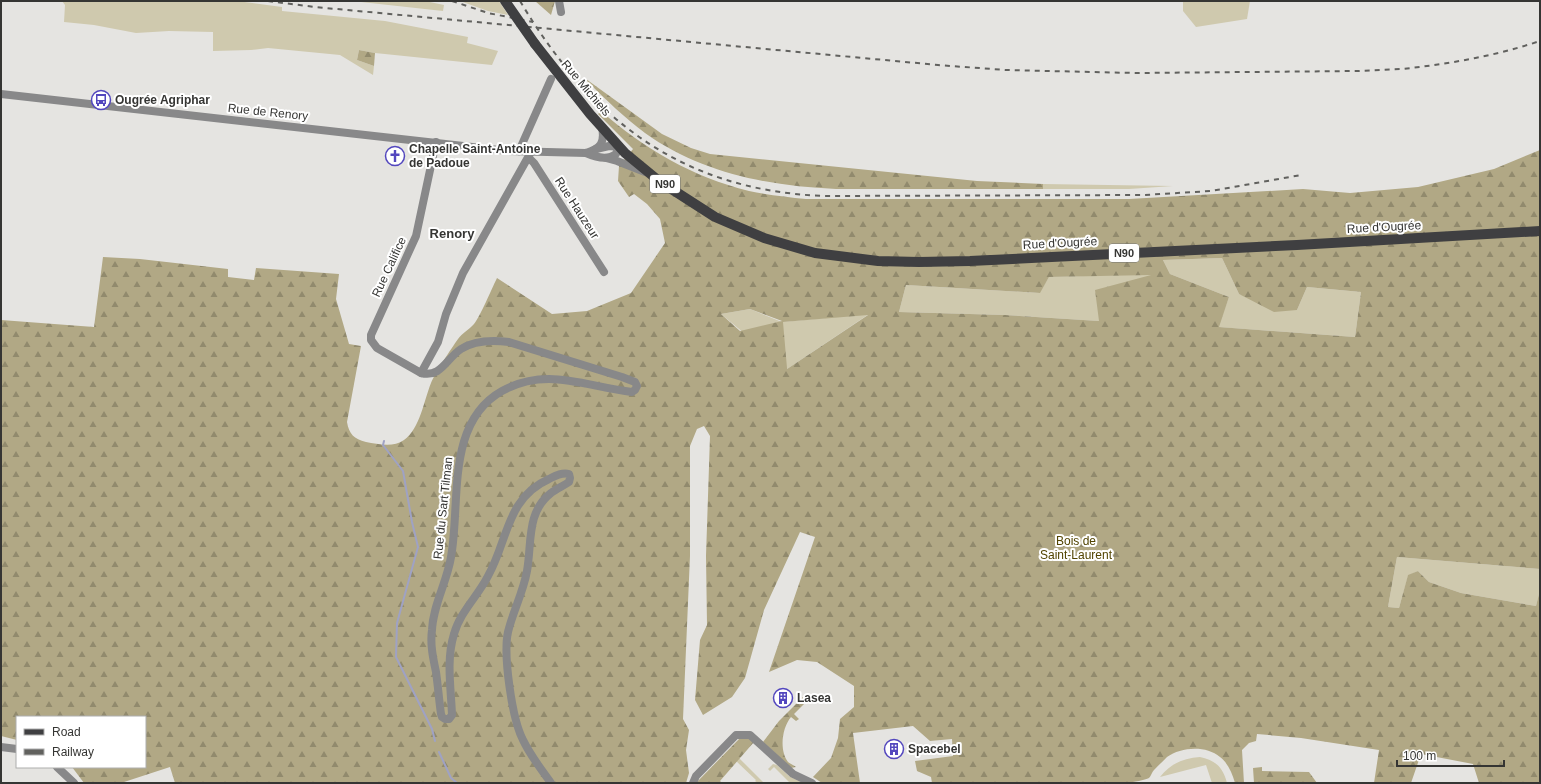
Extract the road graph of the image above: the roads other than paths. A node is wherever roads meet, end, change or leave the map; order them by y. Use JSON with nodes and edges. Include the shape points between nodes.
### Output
{"nodes":[{"id":1,"x":505,"y":1,"type":"edge"},
{"id":2,"x":559,"y":1,"type":"edge"},
{"id":3,"x":561,"y":12,"type":"dead end"},
{"id":4,"x":551,"y":79,"type":"dead end"},
{"id":5,"x":1,"y":94,"type":"edge"},
{"id":6,"x":602,"y":127,"type":"junction"},
{"id":7,"x":436,"y":142,"type":"junction"},
{"id":8,"x":619,"y":147,"type":"junction"},
{"id":9,"x":596,"y":149,"type":"junction"},
{"id":10,"x":508,"y":151,"type":"joint"},
{"id":11,"x":519,"y":151,"type":"junction"},
{"id":12,"x":586,"y":153,"type":"junction"},
{"id":13,"x":530,"y":155,"type":"junction"},
{"id":14,"x":603,"y":158,"type":"junction"},
{"id":15,"x":650,"y":174,"type":"junction"},
{"id":16,"x":1540,"y":231,"type":"edge"},
{"id":17,"x":604,"y":272,"type":"dead end"},
{"id":18,"x":421,"y":373,"type":"junction"},
{"id":19,"x":1,"y":747,"type":"edge"},
{"id":20,"x":16,"y":749,"type":"edge"},
{"id":21,"x":58,"y":768,"type":"edge"},
{"id":22,"x":74,"y":783,"type":"edge"},
{"id":23,"x":551,"y":783,"type":"edge"},
{"id":24,"x":693,"y":783,"type":"edge"},
{"id":25,"x":812,"y":783,"type":"edge"}],
"edges":[{"from":1,"to":6,"type":"main road","name":"Rue Michiels","number":"N90","bridge":true,"via":[[534,44]]},
{"from":2,"to":3,"type":"street"},
{"from":4,"to":11,"type":"street"},
{"from":5,"to":7,"type":"street","name":"Rue de Renory"},
{"from":6,"to":8,"type":"main road","name":"Rue Michiels","number":"N90"},
{"from":6,"to":9,"type":"street","via":[[603,139]]},
{"from":7,"to":10,"type":"street","name":"Rue de Renory"},
{"from":7,"to":18,"type":"street","name":"Rue Califice","via":[[416,236],[371,335],[371,340],[377,348]]},
{"from":8,"to":9,"type":"street","name":"Rue d'Ougrée"},
{"from":8,"to":14,"type":"street","via":[[616,154]]},
{"from":8,"to":15,"type":"main road","name":"Rue d'Ougrée","number":"N90"},
{"from":9,"to":12,"type":"street","name":"Rue d'Ougrée"},
{"from":10,"to":11,"type":"street","name":"Rue d'Ougrée"},
{"from":11,"to":13,"type":"street","name":"Rue d'Ougrée"},
{"from":12,"to":13,"type":"street","name":"Rue d'Ougrée"},
{"from":12,"to":14,"type":"street","name":"Rue d'Ougrée"},
{"from":13,"to":17,"type":"street","name":"Rue Hauzeur"},
{"from":13,"to":18,"type":"street","via":[[463,272],[438,342]]},
{"from":14,"to":15,"type":"street","name":"Rue d'Ougrée"},
{"from":15,"to":16,"type":"main road","name":"Rue d'Ougrée","number":"N90","via":[[715,217],[748,232],[810,252],[878,261],[970,261]]},
{"from":18,"to":23,"type":"street","name":"Rue du Sart Tilman","via":[[436,373],[452,356],[474,343],[498,340],[622,377],[635,382],[637,386],[632,392],[554,378],[536,379],[514,386],[495,395],[479,411],[461,449],[452,549],[432,630],[441,714],[445,720],[452,715],[450,660],[454,633],[488,577],[511,516],[534,486],[564,473],[569,474],[569,482],[544,498],[535,513],[525,580],[511,620],[506,644],[506,661],[518,729],[529,752]]},
{"from":19,"to":20,"type":"street"},
{"from":21,"to":22,"type":"street"},
{"from":24,"to":25,"type":"street","via":[[696,776],[736,735],[750,735],[793,774]]}]}
